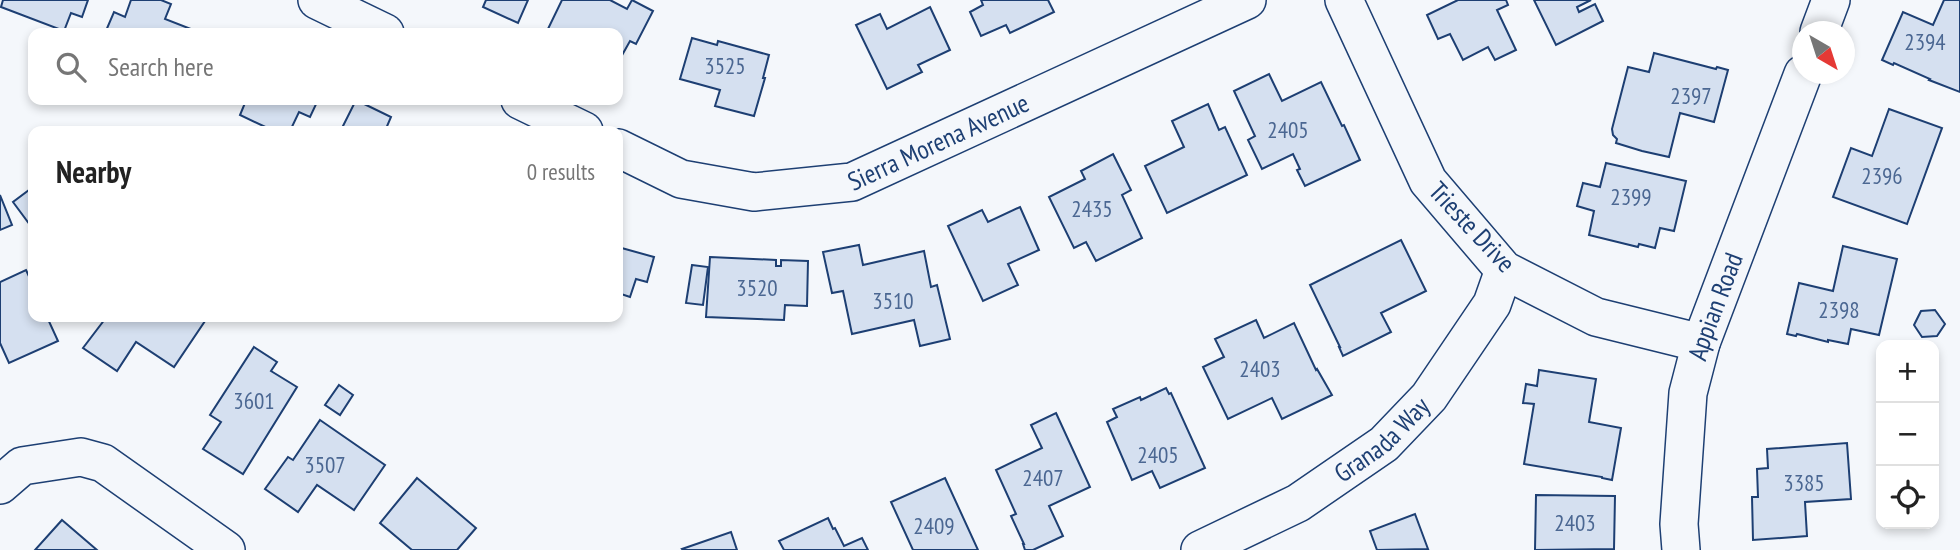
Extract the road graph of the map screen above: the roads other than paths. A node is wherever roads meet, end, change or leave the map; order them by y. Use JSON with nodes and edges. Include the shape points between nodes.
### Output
{"nodes":[{"id":1,"x":317,"y":0,"type":"edge"},
{"id":2,"x":1247,"y":0,"type":"edge"},
{"id":3,"x":1343,"y":0,"type":"edge"},
{"id":4,"x":1831,"y":0,"type":"edge"},
{"id":5,"x":1823,"y":21,"type":"edge"},
{"id":6,"x":374,"y":28,"type":"edge"},
{"id":7,"x":1799,"y":84,"type":"edge"},
{"id":8,"x":530,"y":105,"type":"edge"},
{"id":9,"x":573,"y":126,"type":"edge"},
{"id":10,"x":623,"y":150,"type":"edge"},
{"id":11,"x":1504,"y":270,"type":"junction"},
{"id":12,"x":1701,"y":343,"type":"junction"},
{"id":13,"x":0,"y":485,"type":"edge"},
{"id":14,"x":226,"y":550,"type":"edge"},
{"id":15,"x":1200,"y":550,"type":"edge"},
{"id":16,"x":1681,"y":550,"type":"edge"}],
"edges":[{"from":1,"to":6,"type":"street"},
{"from":2,"to":10,"type":"street","name":"Sierra Morena Avenue","via":[[852,182],[754,192],[681,179]]},
{"from":3,"to":11,"type":"street","name":"Trieste Drive","via":[[1428,181]]},
{"from":4,"to":5,"type":"street"},
{"from":7,"to":12,"type":"street","name":"Appian Road"},
{"from":8,"to":9,"type":"street"},
{"from":11,"to":12,"type":"street","name":"Trieste Drive","via":[[1596,317]]},
{"from":11,"to":15,"type":"street","name":"Granada Way","via":[[1492,304],[1429,397],[1384,444],[1298,503]]},
{"from":12,"to":16,"type":"street","name":"Appian Road","via":[[1688,393]]},
{"from":13,"to":14,"type":"street","via":[[22,466],[81,457],[103,463]]}]}
